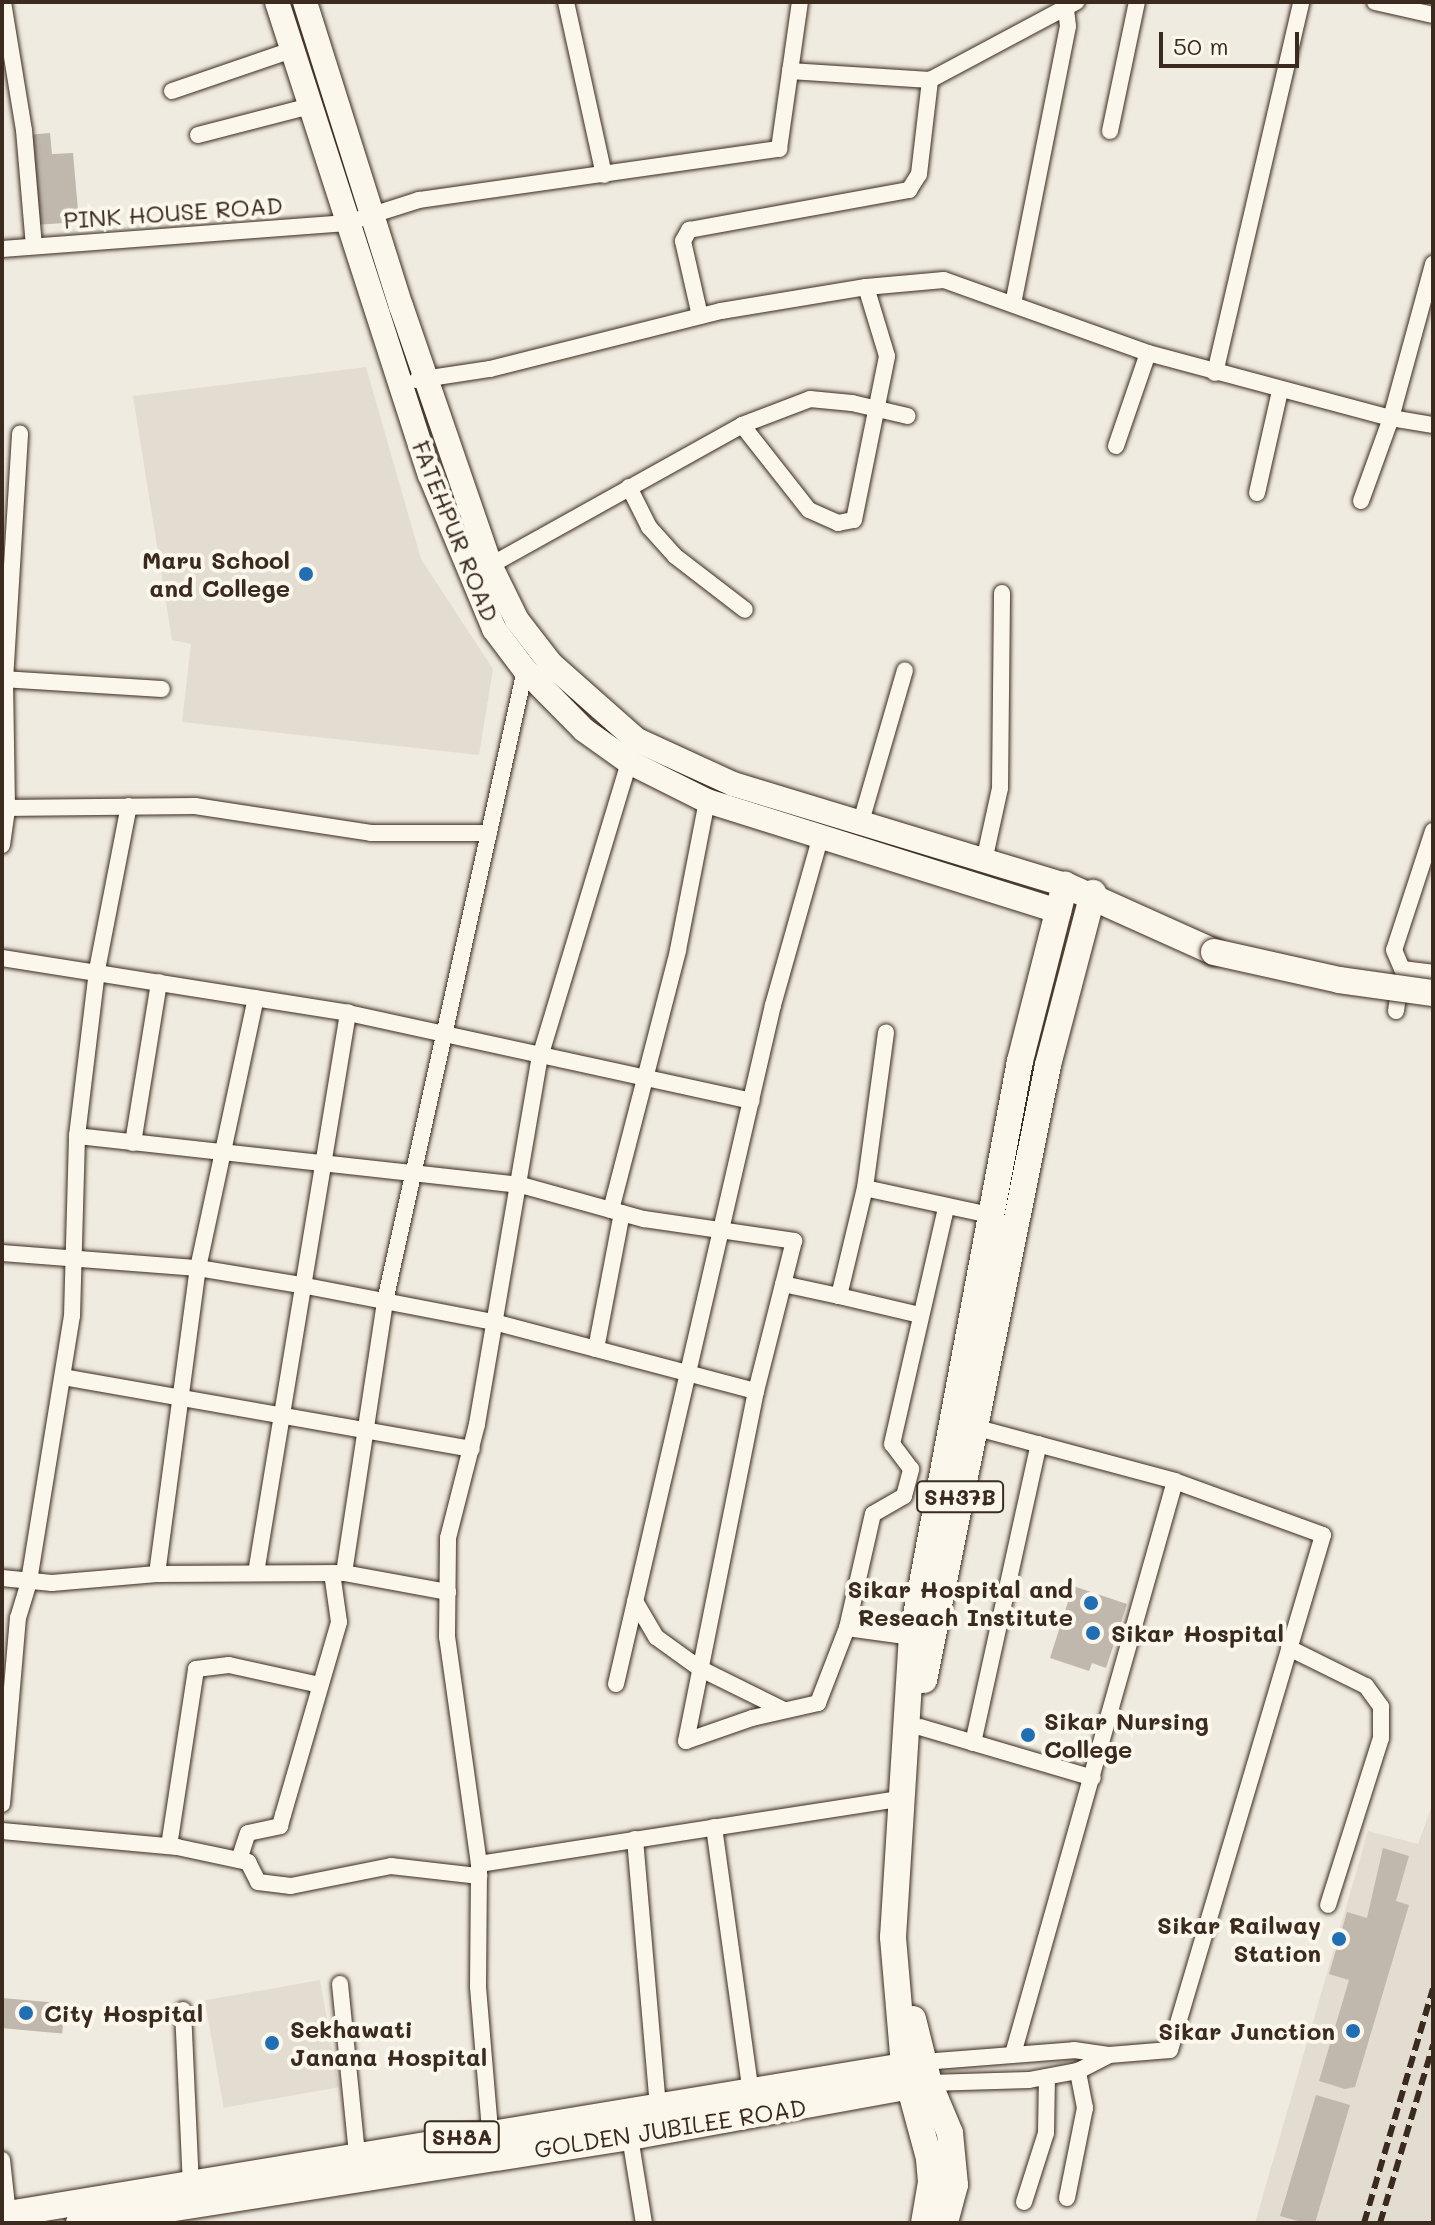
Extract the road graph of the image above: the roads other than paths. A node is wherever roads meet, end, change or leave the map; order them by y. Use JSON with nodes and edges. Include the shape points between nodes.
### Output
{"nodes":[{"id":1,"x":3,"y":2,"type":"edge"},
{"id":2,"x":277,"y":2,"type":"edge"},
{"id":3,"x":305,"y":2,"type":"edge"},
{"id":4,"x":566,"y":2,"type":"edge"},
{"id":5,"x":800,"y":2,"type":"edge"},
{"id":6,"x":1137,"y":2,"type":"edge"},
{"id":7,"x":1301,"y":2,"type":"edge"},
{"id":8,"x":1375,"y":2,"type":"edge"},
{"id":9,"x":1069,"y":4,"type":"edge"},
{"id":10,"x":1433,"y":15,"type":"edge"},
{"id":11,"x":292,"y":50,"type":"junction"},
{"id":12,"x":790,"y":71,"type":"junction"},
{"id":13,"x":930,"y":80,"type":"junction"},
{"id":14,"x":172,"y":91,"type":"dead end"},
{"id":15,"x":310,"y":106,"type":"junction"},
{"id":16,"x":1110,"y":131,"type":"dead end"},
{"id":17,"x":198,"y":135,"type":"dead end"},
{"id":18,"x":604,"y":175,"type":"junction"},
{"id":19,"x":371,"y":216,"type":"junction"},
{"id":20,"x":347,"y":223,"type":"junction"},
{"id":21,"x":34,"y":246,"type":"junction"},
{"id":22,"x":2,"y":249,"type":"edge"},
{"id":23,"x":1433,"y":264,"type":"edge"},
{"id":24,"x":866,"y":287,"type":"junction"},
{"id":25,"x":1013,"y":304,"type":"junction"},
{"id":26,"x":700,"y":316,"type":"junction"},
{"id":27,"x":1148,"y":353,"type":"junction"},
{"id":28,"x":1215,"y":373,"type":"junction"},
{"id":29,"x":426,"y":379,"type":"junction"},
{"id":30,"x":399,"y":383,"type":"junction"},
{"id":31,"x":1280,"y":391,"type":"junction"},
{"id":32,"x":877,"y":409,"type":"junction"},
{"id":33,"x":908,"y":416,"type":"dead end"},
{"id":34,"x":1391,"y":418,"type":"junction"},
{"id":35,"x":742,"y":425,"type":"junction"},
{"id":36,"x":1433,"y":425,"type":"edge"},
{"id":37,"x":20,"y":433,"type":"dead end"},
{"id":38,"x":1116,"y":446,"type":"dead end"},
{"id":39,"x":629,"y":487,"type":"junction"},
{"id":40,"x":1257,"y":493,"type":"dead end"},
{"id":41,"x":1361,"y":501,"type":"dead end"},
{"id":42,"x":480,"y":571,"type":"junction"},
{"id":43,"x":1002,"y":593,"type":"dead end"},
{"id":44,"x":745,"y":610,"type":"dead end"},
{"id":45,"x":525,"y":670,"type":"junction"},
{"id":46,"x":905,"y":670,"type":"dead end"},
{"id":47,"x":3,"y":680,"type":"edge"},
{"id":48,"x":162,"y":689,"type":"dead end"},
{"id":49,"x":629,"y":762,"type":"junction"},
{"id":50,"x":707,"y":801,"type":"junction"},
{"id":51,"x":129,"y":806,"type":"junction"},
{"id":52,"x":4,"y":808,"type":"edge"},
{"id":53,"x":860,"y":825,"type":"junction"},
{"id":54,"x":1433,"y":831,"type":"edge"},
{"id":55,"x":489,"y":833,"type":"junction"},
{"id":56,"x":820,"y":839,"type":"junction"},
{"id":57,"x":2,"y":845,"type":"edge"},
{"id":58,"x":984,"y":861,"type":"junction"},
{"id":59,"x":1062,"y":898,"type":"junction"},
{"id":60,"x":1089,"y":906,"type":"junction"},
{"id":61,"x":2,"y":958,"type":"edge"},
{"id":62,"x":1402,"y":969,"type":"junction"},
{"id":63,"x":97,"y":970,"type":"junction"},
{"id":64,"x":1433,"y":973,"type":"edge"},
{"id":65,"x":159,"y":982,"type":"junction"},
{"id":66,"x":1433,"y":993,"type":"edge"},
{"id":67,"x":256,"y":998,"type":"junction"},
{"id":68,"x":1396,"y":1011,"type":"dead end"},
{"id":69,"x":348,"y":1013,"type":"junction"},
{"id":70,"x":886,"y":1032,"type":"dead end"},
{"id":71,"x":447,"y":1037,"type":"junction"},
{"id":72,"x":540,"y":1057,"type":"junction"},
{"id":73,"x":643,"y":1078,"type":"junction"},
{"id":74,"x":752,"y":1101,"type":"junction"},
{"id":75,"x":77,"y":1136,"type":"junction"},
{"id":76,"x":133,"y":1143,"type":"junction"},
{"id":77,"x":221,"y":1151,"type":"junction"},
{"id":78,"x":322,"y":1162,"type":"junction"},
{"id":79,"x":417,"y":1171,"type":"junction"},
{"id":80,"x":521,"y":1185,"type":"junction"},
{"id":81,"x":865,"y":1188,"type":"junction"},
{"id":82,"x":946,"y":1208,"type":"junction"},
{"id":83,"x":616,"y":1211,"type":"junction"},
{"id":84,"x":990,"y":1215,"type":"junction"},
{"id":85,"x":721,"y":1228,"type":"junction"},
{"id":86,"x":2,"y":1253,"type":"edge"},
{"id":87,"x":77,"y":1256,"type":"junction"},
{"id":88,"x":198,"y":1268,"type":"junction"},
{"id":89,"x":783,"y":1284,"type":"junction"},
{"id":90,"x":301,"y":1285,"type":"junction"},
{"id":91,"x":839,"y":1296,"type":"junction"},
{"id":92,"x":385,"y":1301,"type":"junction"},
{"id":93,"x":920,"y":1315,"type":"junction"},
{"id":94,"x":494,"y":1322,"type":"junction"},
{"id":95,"x":596,"y":1349,"type":"junction"},
{"id":96,"x":689,"y":1373,"type":"junction"},
{"id":97,"x":63,"y":1377,"type":"junction"},
{"id":98,"x":756,"y":1391,"type":"junction"},
{"id":99,"x":182,"y":1398,"type":"junction"},
{"id":100,"x":279,"y":1412,"type":"junction"},
{"id":101,"x":974,"y":1427,"type":"junction"},
{"id":102,"x":365,"y":1430,"type":"junction"},
{"id":103,"x":1039,"y":1444,"type":"junction"},
{"id":104,"x":472,"y":1449,"type":"junction"},
{"id":105,"x":1175,"y":1481,"type":"junction"},
{"id":106,"x":256,"y":1573,"type":"junction"},
{"id":107,"x":338,"y":1573,"type":"junction"},
{"id":108,"x":157,"y":1574,"type":"junction"},
{"id":109,"x":2,"y":1578,"type":"edge"},
{"id":110,"x":29,"y":1581,"type":"junction"},
{"id":111,"x":448,"y":1592,"type":"junction"},
{"id":112,"x":635,"y":1601,"type":"junction"},
{"id":113,"x":847,"y":1628,"type":"junction"},
{"id":114,"x":912,"y":1637,"type":"junction"},
{"id":115,"x":1289,"y":1648,"type":"junction"},
{"id":116,"x":699,"y":1668,"type":"junction"},
{"id":117,"x":616,"y":1684,"type":"dead end"},
{"id":118,"x":320,"y":1685,"type":"junction"},
{"id":119,"x":784,"y":1710,"type":"junction"},
{"id":120,"x":920,"y":1727,"type":"junction"},
{"id":121,"x":973,"y":1743,"type":"junction"},
{"id":122,"x":1093,"y":1778,"type":"junction"},
{"id":123,"x":901,"y":1799,"type":"junction"},
{"id":124,"x":2,"y":1804,"type":"edge"},
{"id":125,"x":714,"y":1827,"type":"junction"},
{"id":126,"x":2,"y":1831,"type":"edge"},
{"id":127,"x":635,"y":1839,"type":"junction"},
{"id":128,"x":169,"y":1846,"type":"junction"},
{"id":129,"x":239,"y":1860,"type":"junction"},
{"id":130,"x":479,"y":1870,"type":"junction"},
{"id":131,"x":1328,"y":1905,"type":"dead end"},
{"id":132,"x":340,"y":1984,"type":"dead end"},
{"id":133,"x":183,"y":2010,"type":"dead end"},
{"id":134,"x":1013,"y":2054,"type":"junction"},
{"id":135,"x":1109,"y":2055,"type":"junction"},
{"id":136,"x":1078,"y":2071,"type":"junction"},
{"id":137,"x":917,"y":2074,"type":"junction"},
{"id":138,"x":1047,"y":2077,"type":"junction"},
{"id":139,"x":751,"y":2093,"type":"junction"},
{"id":140,"x":658,"y":2107,"type":"junction"},
{"id":141,"x":630,"y":2137,"type":"junction"},
{"id":142,"x":492,"y":2144,"type":"junction"},
{"id":143,"x":357,"y":2155,"type":"junction"},
{"id":144,"x":2,"y":2160,"type":"edge"},
{"id":145,"x":191,"y":2183,"type":"junction"},
{"id":146,"x":1067,"y":2198,"type":"dead end"},
{"id":147,"x":1024,"y":2202,"type":"dead end"},
{"id":148,"x":5,"y":2215,"type":"edge"},
{"id":149,"x":79,"y":2223,"type":"edge"},
{"id":150,"x":644,"y":2223,"type":"edge"},
{"id":151,"x":924,"y":2223,"type":"edge"},
{"id":152,"x":945,"y":2223,"type":"edge"}],
"edges":[{"from":1,"to":21,"type":"street","via":[[24,130]]},
{"from":2,"to":11,"type":"street","name":"FATEHPUR ROAD"},
{"from":3,"to":19,"type":"street"},
{"from":4,"to":18,"type":"street"},
{"from":5,"to":12,"type":"street"},
{"from":6,"to":16,"type":"street"},
{"from":7,"to":28,"type":"street"},
{"from":8,"to":10,"type":"street"},
{"from":9,"to":13,"type":"street"},
{"from":9,"to":25,"type":"street"},
{"from":11,"to":14,"type":"street"},
{"from":11,"to":15,"type":"street","name":"FATEHPUR ROAD"},
{"from":12,"to":13,"type":"street"},
{"from":12,"to":18,"type":"street","name":"PINK HOUSE ROAD","via":[[779,149]]},
{"from":13,"to":26,"type":"street","via":[[919,174],[909,190],[689,230],[683,241]]},
{"from":15,"to":17,"type":"street"},
{"from":15,"to":20,"type":"street","name":"FATEHPUR ROAD"},
{"from":18,"to":19,"type":"street","name":"PINK HOUSE ROAD","via":[[419,200]]},
{"from":19,"to":20,"type":"street","name":"PINK HOUSE ROAD"},
{"from":19,"to":29,"type":"street"},
{"from":20,"to":21,"type":"street","name":"PINK HOUSE ROAD"},
{"from":20,"to":30,"type":"street","name":"FATEHPUR ROAD"},
{"from":21,"to":22,"type":"street","name":"PINK HOUSE ROAD"},
{"from":23,"to":34,"type":"street"},
{"from":24,"to":25,"type":"street","via":[[944,280]]},
{"from":24,"to":26,"type":"street"},
{"from":24,"to":32,"type":"street","via":[[887,356]]},
{"from":25,"to":27,"type":"street"},
{"from":26,"to":29,"type":"street","via":[[490,369]]},
{"from":27,"to":28,"type":"street"},
{"from":27,"to":38,"type":"street"},
{"from":28,"to":31,"type":"street"},
{"from":29,"to":30,"type":"street"},
{"from":29,"to":42,"type":"street"},
{"from":30,"to":42,"type":"street","name":"FATEHPUR ROAD"},
{"from":31,"to":34,"type":"street"},
{"from":31,"to":40,"type":"street"},
{"from":32,"to":33,"type":"street"},
{"from":32,"to":35,"type":"street","via":[[810,399]]},
{"from":32,"to":35,"type":"street","via":[[860,509],[846,525],[809,510]]},
{"from":34,"to":36,"type":"street"},
{"from":34,"to":41,"type":"street"},
{"from":35,"to":39,"type":"street"},
{"from":37,"to":47,"type":"street"},
{"from":39,"to":42,"type":"street"},
{"from":39,"to":44,"type":"street","via":[[649,527],[675,556]]},
{"from":42,"to":45,"type":"street","name":"FATEHPUR ROAD","via":[[494,629]]},
{"from":42,"to":53,"type":"street","via":[[551,664],[637,740],[733,784]]},
{"from":43,"to":58,"type":"street","via":[[1000,788]]},
{"from":45,"to":49,"type":"street","name":"FATEHPUR ROAD","via":[[584,730]]},
{"from":45,"to":55,"type":"street"},
{"from":46,"to":53,"type":"street"},
{"from":47,"to":48,"type":"street"},
{"from":47,"to":52,"type":"street"},
{"from":49,"to":50,"type":"street","name":"FATEHPUR ROAD"},
{"from":49,"to":72,"type":"street"},
{"from":50,"to":56,"type":"street","name":"FATEHPUR ROAD"},
{"from":50,"to":73,"type":"street","via":[[678,950]]},
{"from":51,"to":52,"type":"street"},
{"from":51,"to":55,"type":"street","via":[[195,806],[371,833]]},
{"from":51,"to":63,"type":"street"},
{"from":52,"to":57,"type":"street"},
{"from":53,"to":58,"type":"street"},
{"from":54,"to":62,"type":"street","via":[[1394,950]]},
{"from":55,"to":71,"type":"street"},
{"from":56,"to":59,"type":"street","name":"FATEHPUR ROAD"},
{"from":56,"to":74,"type":"street"},
{"from":58,"to":59,"type":"street"},
{"from":59,"to":60,"type":"main road"},
{"from":59,"to":84,"type":"main road","number":"SH37B","via":[[1020,1061]]},
{"from":60,"to":66,"type":"main road","bridge":true,"via":[[1214,952],[1339,980]]},
{"from":60,"to":101,"type":"main road","number":"SH37B","via":[[1048,1065]]},
{"from":61,"to":63,"type":"street"},
{"from":62,"to":64,"type":"street"},
{"from":62,"to":68,"type":"street"},
{"from":63,"to":65,"type":"street"},
{"from":63,"to":75,"type":"street"},
{"from":65,"to":67,"type":"street"},
{"from":65,"to":76,"type":"street"},
{"from":67,"to":69,"type":"street"},
{"from":67,"to":77,"type":"street","via":[[245,1065]]},
{"from":69,"to":71,"type":"street"},
{"from":69,"to":78,"type":"street"},
{"from":70,"to":81,"type":"street"},
{"from":71,"to":72,"type":"street"},
{"from":71,"to":79,"type":"street"},
{"from":72,"to":73,"type":"street"},
{"from":72,"to":80,"type":"street"},
{"from":73,"to":74,"type":"street"},
{"from":73,"to":83,"type":"street"},
{"from":74,"to":85,"type":"street"},
{"from":75,"to":76,"type":"street"},
{"from":75,"to":87,"type":"street"},
{"from":76,"to":77,"type":"street"},
{"from":77,"to":78,"type":"street"},
{"from":77,"to":88,"type":"street"},
{"from":78,"to":79,"type":"street"},
{"from":78,"to":90,"type":"street"},
{"from":79,"to":80,"type":"street"},
{"from":79,"to":92,"type":"street"},
{"from":80,"to":83,"type":"street"},
{"from":80,"to":94,"type":"street"},
{"from":81,"to":82,"type":"street"},
{"from":81,"to":91,"type":"street"},
{"from":82,"to":84,"type":"street"},
{"from":82,"to":93,"type":"street"},
{"from":83,"to":85,"type":"street"},
{"from":83,"to":95,"type":"street"},
{"from":84,"to":114,"type":"main road","number":"SH37B"},
{"from":85,"to":89,"type":"street","via":[[794,1241]]},
{"from":85,"to":96,"type":"street"},
{"from":86,"to":87,"type":"street"},
{"from":87,"to":88,"type":"street"},
{"from":87,"to":97,"type":"street"},
{"from":88,"to":90,"type":"street"},
{"from":88,"to":99,"type":"street"},
{"from":89,"to":91,"type":"street"},
{"from":89,"to":98,"type":"street"},
{"from":90,"to":92,"type":"street"},
{"from":90,"to":100,"type":"street"},
{"from":91,"to":93,"type":"street"},
{"from":92,"to":94,"type":"street"},
{"from":92,"to":102,"type":"street"},
{"from":93,"to":113,"type":"street","via":[[892,1444],[911,1469],[904,1496],[873,1514]]},
{"from":94,"to":95,"type":"street"},
{"from":94,"to":104,"type":"street"},
{"from":95,"to":96,"type":"street"},
{"from":96,"to":98,"type":"street"},
{"from":96,"to":112,"type":"street"},
{"from":97,"to":99,"type":"street"},
{"from":97,"to":110,"type":"street"},
{"from":98,"to":116,"type":"street","via":[[742,1483]]},
{"from":99,"to":100,"type":"street"},
{"from":99,"to":108,"type":"street"},
{"from":100,"to":102,"type":"street"},
{"from":100,"to":106,"type":"street"},
{"from":101,"to":103,"type":"street"},
{"from":101,"to":120,"type":"main road","number":"SH37B","via":[[924,1675]]},
{"from":102,"to":104,"type":"street"},
{"from":102,"to":107,"type":"street"},
{"from":103,"to":105,"type":"street"},
{"from":103,"to":121,"type":"street"},
{"from":104,"to":111,"type":"street","via":[[457,1488],[448,1538]]},
{"from":105,"to":115,"type":"street","via":[[1323,1535]]},
{"from":105,"to":122,"type":"street"},
{"from":106,"to":107,"type":"street"},
{"from":106,"to":108,"type":"street"},
{"from":107,"to":111,"type":"street"},
{"from":107,"to":118,"type":"street","via":[[339,1622]]},
{"from":108,"to":110,"type":"street"},
{"from":109,"to":110,"type":"street"},
{"from":110,"to":124,"type":"street","via":[[18,1618]]},
{"from":111,"to":130,"type":"street","via":[[447,1637]]},
{"from":112,"to":116,"type":"street","via":[[656,1637]]},
{"from":112,"to":117,"type":"street"},
{"from":113,"to":114,"type":"street"},
{"from":113,"to":119,"type":"street","via":[[818,1703]]},
{"from":114,"to":123,"type":"main road","number":"SH37B"},
{"from":115,"to":131,"type":"street","via":[[1366,1686],[1381,1707],[1381,1738]]},
{"from":115,"to":135,"type":"street","via":[[1170,2050]]},
{"from":116,"to":119,"type":"street"},
{"from":116,"to":119,"type":"street","via":[[686,1741]]},
{"from":118,"to":128,"type":"street","via":[[229,1665],[196,1669]]},
{"from":118,"to":129,"type":"street","via":[[280,1826],[248,1833]]},
{"from":120,"to":121,"type":"street"},
{"from":120,"to":137,"type":"main road","number":"SH37B","via":[[908,1961]]},
{"from":121,"to":122,"type":"street"},
{"from":122,"to":134,"type":"street"},
{"from":123,"to":125,"type":"street"},
{"from":123,"to":137,"type":"main road","number":"SH37B","via":[[893,1937]]},
{"from":125,"to":127,"type":"street"},
{"from":125,"to":139,"type":"street"},
{"from":126,"to":128,"type":"street"},
{"from":127,"to":130,"type":"street"},
{"from":127,"to":140,"type":"street"},
{"from":128,"to":129,"type":"street"},
{"from":129,"to":130,"type":"street","via":[[248,1862],[258,1882],[291,1886],[391,1866]]},
{"from":130,"to":142,"type":"street","via":[[478,1986]]},
{"from":132,"to":143,"type":"street"},
{"from":133,"to":145,"type":"street"},
{"from":134,"to":135,"type":"street","via":[[1074,2050]]},
{"from":134,"to":137,"type":"street"},
{"from":135,"to":136,"type":"street"},
{"from":136,"to":138,"type":"street"},
{"from":136,"to":146,"type":"street","via":[[1085,2108]]},
{"from":137,"to":138,"type":"street"},
{"from":137,"to":139,"type":"main road","number":"SH8A"},
{"from":137,"to":141,"type":"main road","name":"GOLDEN JUBILEE ROAD","number":"SH8A"},
{"from":137,"to":151,"type":"main road","via":[[931,2182]]},
{"from":137,"to":152,"type":"main road","via":[[947,2124],[953,2155],[955,2185]]},
{"from":138,"to":147,"type":"street","via":[[1046,2133]]},
{"from":139,"to":140,"type":"main road","number":"SH8A"},
{"from":140,"to":142,"type":"main road","number":"SH8A"},
{"from":141,"to":142,"type":"main road","name":"GOLDEN JUBILEE ROAD","number":"SH8A"},
{"from":141,"to":150,"type":"street"},
{"from":142,"to":143,"type":"main road","number":"SH8A"},
{"from":142,"to":149,"type":"main road","name":"GOLDEN JUBILEE ROAD","number":"SH8A"},
{"from":143,"to":145,"type":"main road","number":"SH8A"},
{"from":144,"to":148,"type":"street"},
{"from":145,"to":148,"type":"main road","number":"SH8A"}]}
